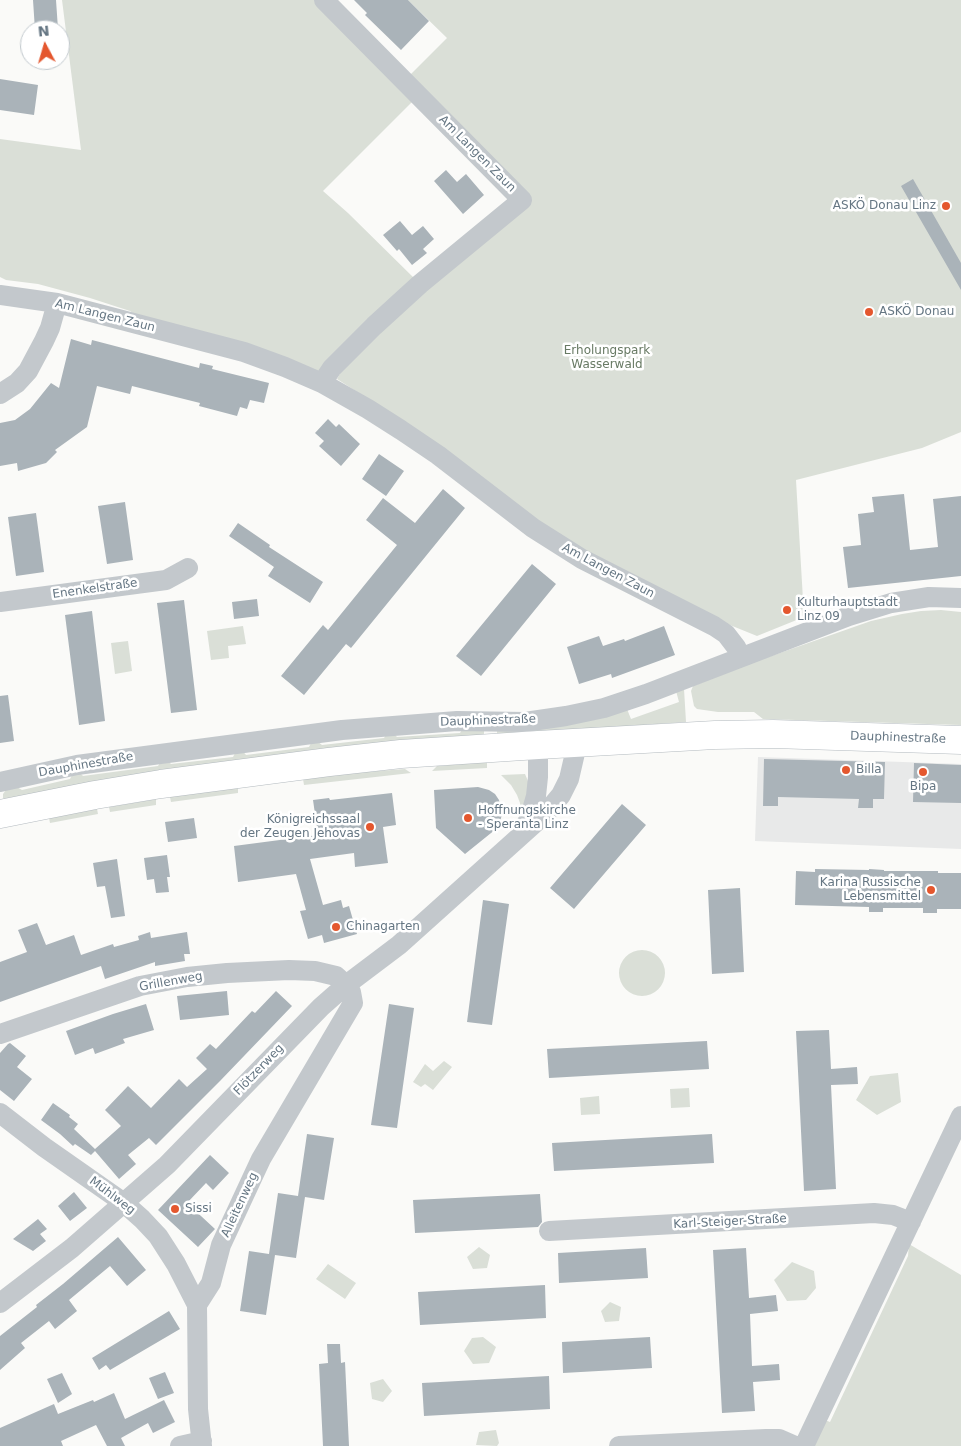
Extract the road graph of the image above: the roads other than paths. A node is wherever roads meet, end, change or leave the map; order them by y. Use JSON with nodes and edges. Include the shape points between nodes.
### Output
{"nodes":[{"id":1,"x":324,"y":0,"type":"edge"},
{"id":2,"x":0,"y":295,"type":"edge"},
{"id":3,"x":57,"y":304,"type":"junction"},
{"id":4,"x":325,"y":379,"type":"junction"},
{"id":5,"x":0,"y":394,"type":"edge"},
{"id":6,"x":188,"y":568,"type":"dead end"},
{"id":7,"x":961,"y":598,"type":"edge"},
{"id":8,"x":0,"y":602,"type":"edge"},
{"id":9,"x":741,"y":658,"type":"junction"},
{"id":10,"x":961,"y":740,"type":"edge"},
{"id":11,"x":575,"y":742,"type":"junction"},
{"id":12,"x":538,"y":745,"type":"junction"},
{"id":13,"x":0,"y":782,"type":"edge"},
{"id":14,"x":0,"y":814,"type":"edge"},
{"id":15,"x":519,"y":836,"type":"junction"},
{"id":16,"x":346,"y":985,"type":"junction"},
{"id":17,"x":0,"y":1034,"type":"edge"},
{"id":18,"x":0,"y":1113,"type":"edge"},
{"id":19,"x":961,"y":1116,"type":"edge"},
{"id":20,"x":124,"y":1203,"type":"junction"},
{"id":21,"x":911,"y":1222,"type":"junction"},
{"id":22,"x":549,"y":1231,"type":"dead end"},
{"id":23,"x":0,"y":1303,"type":"edge"},
{"id":24,"x":196,"y":1305,"type":"junction"},
{"id":25,"x":202,"y":1444,"type":"edge"},
{"id":26,"x":180,"y":1446,"type":"edge"},
{"id":27,"x":619,"y":1446,"type":"edge"},
{"id":28,"x":795,"y":1446,"type":"edge"},
{"id":29,"x":804,"y":1446,"type":"edge"}],
"edges":[{"from":1,"to":4,"type":"street","name":"Am Langen Zaun","via":[[522,200],[420,284],[374,326]]},
{"from":2,"to":3,"type":"street","name":"Am Langen Zaun"},
{"from":3,"to":4,"type":"street","name":"Am Langen Zaun","via":[[244,352]]},
{"from":3,"to":5,"type":"street","via":[[44,341],[28,371]]},
{"from":4,"to":9,"type":"street","name":"Am Langen Zaun","via":[[452,466],[533,528],[582,559],[726,634]]},
{"from":6,"to":8,"type":"street","name":"Enenkelstraße","via":[[166,580]]},
{"from":7,"to":9,"type":"street","name":"Dauphinestraße","via":[[929,597],[891,603]]},
{"from":9,"to":13,"type":"street","name":"Dauphinestraße","via":[[604,708],[566,716],[525,722],[457,721],[342,730],[86,763]]},
{"from":10,"to":11,"type":"main road","name":"Dauphinestraße","via":[[773,734]]},
{"from":11,"to":12,"type":"main road","name":"Dauphinestraße"},
{"from":11,"to":15,"type":"street","name":"Flötzerweg","via":[[572,768],[561,795]]},
{"from":12,"to":14,"type":"main road","name":"Dauphinestraße","via":[[329,762],[148,786]]},
{"from":12,"to":15,"type":"street","name":"Flötzerweg","via":[[536,796]]},
{"from":15,"to":16,"type":"street","name":"Flötzerweg","via":[[399,945]]},
{"from":16,"to":17,"type":"street","name":"Grillenweg","via":[[336,976],[316,971],[187,977],[140,986]]},
{"from":16,"to":20,"type":"street","name":"Flötzerweg","via":[[167,1165]]},
{"from":16,"to":24,"type":"street","name":"Alleitenweg","via":[[352,992],[353,1003],[261,1159],[221,1245],[211,1283]]},
{"from":18,"to":20,"type":"street","name":"Mühlweg"},
{"from":19,"to":21,"type":"street"},
{"from":20,"to":23,"type":"street","name":"Flötzerweg"},
{"from":20,"to":24,"type":"street","name":"Mühlweg","via":[[158,1236]]},
{"from":21,"to":22,"type":"street","name":"Karl-Steiger-Straße","via":[[893,1215],[874,1214]]},
{"from":21,"to":29,"type":"street"},
{"from":24,"to":25,"type":"street"},
{"from":25,"to":26,"type":"street"},
{"from":27,"to":28,"type":"street","via":[[766,1439],[779,1439]]}]}
